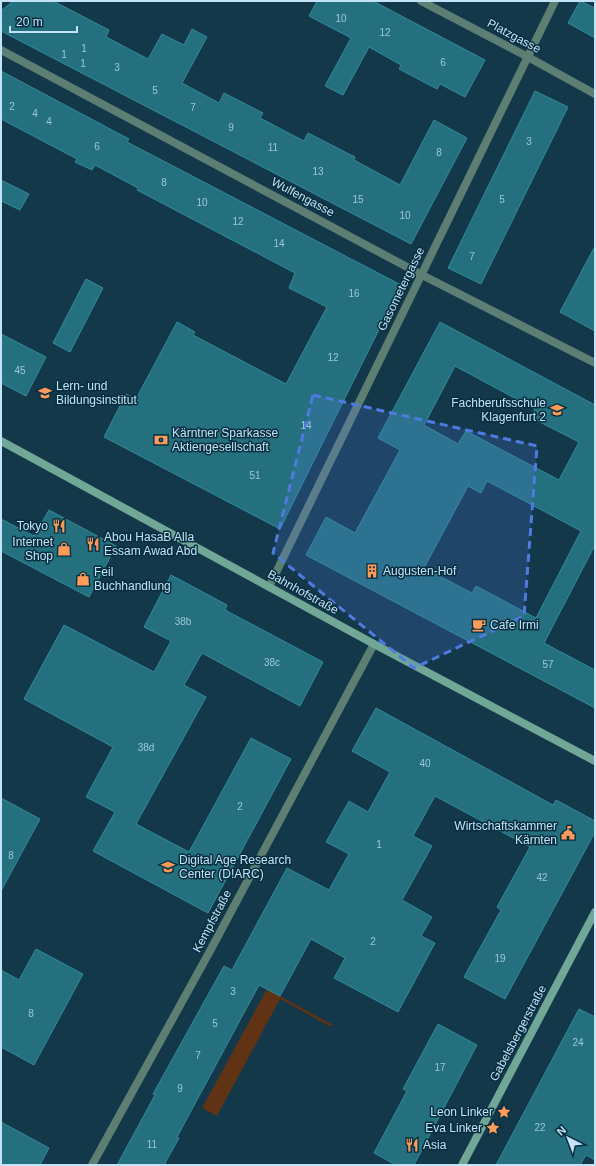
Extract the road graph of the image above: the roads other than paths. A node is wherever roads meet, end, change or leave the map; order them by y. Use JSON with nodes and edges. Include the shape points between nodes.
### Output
{"nodes":[{"id":1,"x":421,"y":1,"type":"edge"},
{"id":2,"x":555,"y":1,"type":"edge"},
{"id":3,"x":1,"y":50,"type":"edge"},
{"id":4,"x":528,"y":57,"type":"junction"},
{"id":5,"x":595,"y":94,"type":"edge"},
{"id":6,"x":422,"y":274,"type":"junction"},
{"id":7,"x":595,"y":363,"type":"edge"},
{"id":8,"x":1,"y":442,"type":"edge"},
{"id":9,"x":269,"y":587,"type":"junction"},
{"id":10,"x":374,"y":644,"type":"junction"},
{"id":11,"x":595,"y":761,"type":"edge"},
{"id":12,"x":595,"y":912,"type":"edge"},
{"id":13,"x":92,"y":1165,"type":"edge"},
{"id":14,"x":462,"y":1165,"type":"edge"}],
"edges":[{"from":1,"to":4,"type":"street","name":"Platzgasse"},
{"from":2,"to":4,"type":"street","name":"Gasometergasse"},
{"from":3,"to":6,"type":"street","name":"Wulfengasse"},
{"from":4,"to":5,"type":"street","name":"Platzgasse"},
{"from":4,"to":6,"type":"street","name":"Gasometergasse"},
{"from":6,"to":7,"type":"street","name":"Wulfengasse"},
{"from":6,"to":9,"type":"street","name":"Gasometergasse"},
{"from":8,"to":9,"type":"street","name":"Bahnhofstraße"},
{"from":9,"to":10,"type":"street","name":"Bahnhofstraße"},
{"from":10,"to":11,"type":"street","name":"Bahnhofstraße"},
{"from":10,"to":13,"type":"street","name":"Kempfstraße"},
{"from":12,"to":14,"type":"street","name":"Gabelsbergerstraße"}]}
